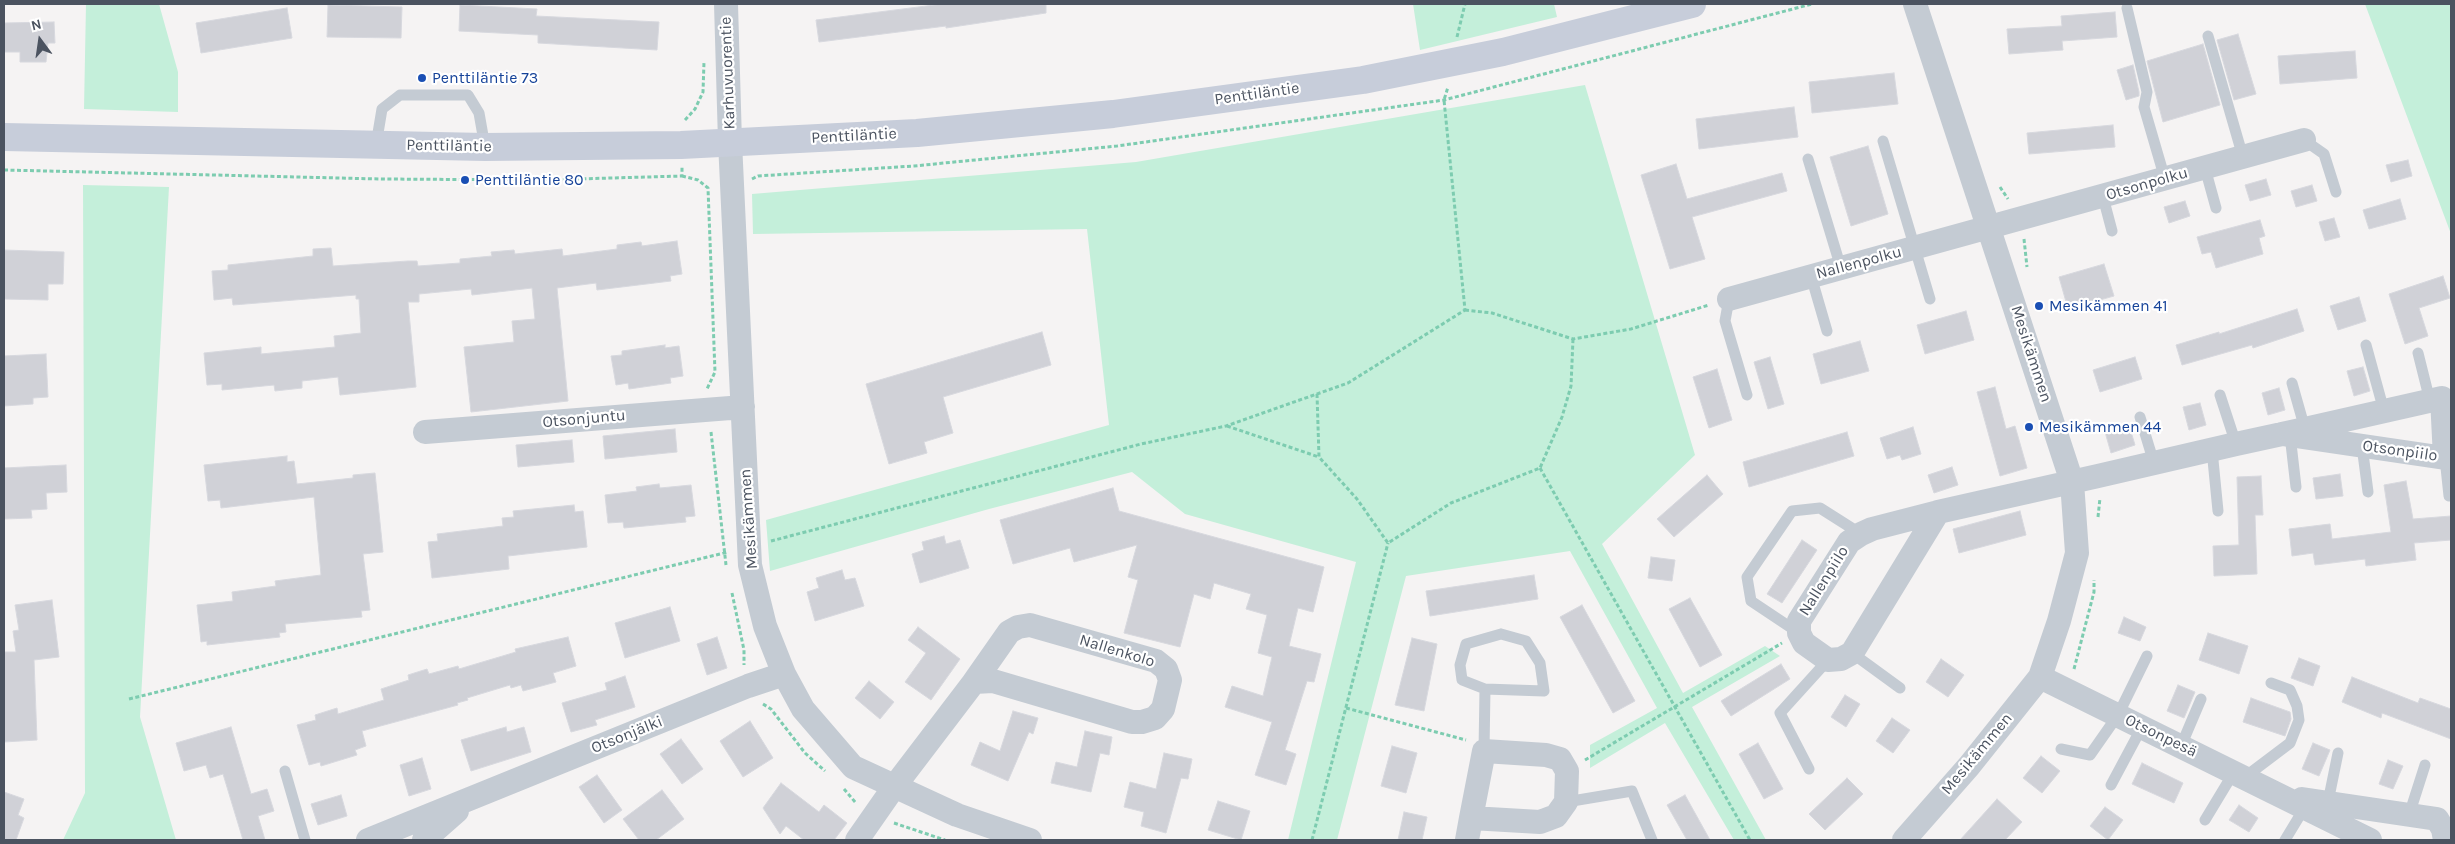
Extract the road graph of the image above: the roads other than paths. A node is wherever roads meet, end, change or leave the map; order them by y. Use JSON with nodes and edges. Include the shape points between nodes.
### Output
{"nodes":[{"id":1,"x":726,"y":4,"type":"edge"},
{"id":2,"x":1692,"y":4,"type":"edge"},
{"id":3,"x":1915,"y":4,"type":"edge"},
{"id":4,"x":2126,"y":8,"type":"dead end"},
{"id":5,"x":2208,"y":36,"type":"dead end"},
{"id":6,"x":4,"y":137,"type":"edge"},
{"id":7,"x":2304,"y":140,"type":"joint"},
{"id":8,"x":1883,"y":141,"type":"dead end"},
{"id":9,"x":730,"y":142,"type":"junction"},
{"id":10,"x":376,"y":145,"type":"junction"},
{"id":11,"x":485,"y":147,"type":"junction"},
{"id":12,"x":2243,"y":157,"type":"junction"},
{"id":13,"x":1808,"y":159,"type":"dead end"},
{"id":14,"x":2205,"y":168,"type":"junction"},
{"id":15,"x":2165,"y":179,"type":"junction"},
{"id":16,"x":2336,"y":192,"type":"dead end"},
{"id":17,"x":2103,"y":197,"type":"junction"},
{"id":18,"x":2216,"y":208,"type":"dead end"},
{"id":19,"x":1990,"y":228,"type":"junction"},
{"id":20,"x":2112,"y":231,"type":"dead end"},
{"id":21,"x":1916,"y":248,"type":"junction"},
{"id":22,"x":1841,"y":268,"type":"junction"},
{"id":23,"x":1811,"y":276,"type":"junction"},
{"id":24,"x":1729,"y":299,"type":"joint"},
{"id":25,"x":1930,"y":299,"type":"dead end"},
{"id":26,"x":1827,"y":331,"type":"dead end"},
{"id":27,"x":2366,"y":345,"type":"dead end"},
{"id":28,"x":2418,"y":353,"type":"dead end"},
{"id":29,"x":2292,"y":383,"type":"dead end"},
{"id":30,"x":1747,"y":395,"type":"dead end"},
{"id":31,"x":2220,"y":395,"type":"dead end"},
{"id":32,"x":2430,"y":401,"type":"junction"},
{"id":33,"x":743,"y":407,"type":"junction"},
{"id":34,"x":2384,"y":411,"type":"junction"},
{"id":35,"x":2140,"y":417,"type":"dead end"},
{"id":36,"x":424,"y":432,"type":"dead end"},
{"id":37,"x":2292,"y":433,"type":"junction"},
{"id":38,"x":2236,"y":444,"type":"junction"},
{"id":39,"x":2362,"y":446,"type":"junction"},
{"id":40,"x":2212,"y":450,"type":"junction"},
{"id":41,"x":2445,"y":458,"type":"junction"},
{"id":42,"x":2154,"y":463,"type":"junction"},
{"id":43,"x":2072,"y":482,"type":"junction"},
{"id":44,"x":2296,"y":487,"type":"dead end"},
{"id":45,"x":2368,"y":492,"type":"dead end"},
{"id":46,"x":2449,"y":496,"type":"dead end"},
{"id":47,"x":2218,"y":510,"type":"dead end"},
{"id":48,"x":1938,"y":512,"type":"junction"},
{"id":49,"x":1861,"y":534,"type":"junction"},
{"id":50,"x":1799,"y":633,"type":"junction"},
{"id":51,"x":1852,"y":653,"type":"junction"},
{"id":52,"x":2147,"y":656,"type":"dead end"},
{"id":53,"x":1828,"y":660,"type":"junction"},
{"id":54,"x":784,"y":674,"type":"junction"},
{"id":55,"x":2040,"y":677,"type":"junction"},
{"id":56,"x":974,"y":682,"type":"junction"},
{"id":57,"x":2271,"y":683,"type":"dead end"},
{"id":58,"x":1900,"y":688,"type":"dead end"},
{"id":59,"x":1486,"y":689,"type":"junction"},
{"id":60,"x":2201,"y":699,"type":"dead end"},
{"id":61,"x":2118,"y":714,"type":"junction"},
{"id":62,"x":2142,"y":726,"type":"junction"},
{"id":63,"x":2181,"y":746,"type":"junction"},
{"id":64,"x":2061,"y":749,"type":"dead end"},
{"id":65,"x":1484,"y":752,"type":"junction"},
{"id":66,"x":2338,"y":753,"type":"dead end"},
{"id":67,"x":2425,"y":765,"type":"dead end"},
{"id":68,"x":1809,"y":769,"type":"dead end"},
{"id":69,"x":285,"y":771,"type":"dead end"},
{"id":70,"x":2239,"y":775,"type":"junction"},
{"id":71,"x":2111,"y":785,"type":"dead end"},
{"id":72,"x":894,"y":787,"type":"junction"},
{"id":73,"x":2281,"y":795,"type":"junction"},
{"id":74,"x":472,"y":798,"type":"junction"},
{"id":75,"x":1566,"y":802,"type":"junction"},
{"id":76,"x":2328,"y":802,"type":"junction"},
{"id":77,"x":2305,"y":807,"type":"junction"},
{"id":78,"x":2409,"y":815,"type":"junction"},
{"id":79,"x":2205,"y":820,"type":"dead end"},
{"id":80,"x":2444,"y":825,"type":"edge"},
{"id":81,"x":1469,"y":829,"type":"edge"},
{"id":82,"x":2366,"y":839,"type":"edge"},
{"id":83,"x":305,"y":840,"type":"edge"},
{"id":84,"x":368,"y":840,"type":"edge"},
{"id":85,"x":424,"y":840,"type":"edge"},
{"id":86,"x":857,"y":840,"type":"edge"},
{"id":87,"x":1030,"y":840,"type":"edge"},
{"id":88,"x":1652,"y":840,"type":"edge"},
{"id":89,"x":1904,"y":840,"type":"edge"},
{"id":90,"x":2286,"y":840,"type":"edge"}],
"edges":[{"from":1,"to":9,"type":"street","name":"Karhuvuorentie"},
{"from":2,"to":9,"type":"street","name":"Penttiläntie","via":[[1503,52],[1363,80],[1113,114],[917,132]]},
{"from":3,"to":19,"type":"street","name":"Mesikämmen"},
{"from":4,"to":15,"type":"lane","via":[[2147,92],[2144,107]]},
{"from":5,"to":12,"type":"lane"},
{"from":6,"to":10,"type":"street","name":"Penttiläntie"},
{"from":7,"to":12,"type":"street","name":"Otsonpolku"},
{"from":7,"to":16,"type":"lane","via":[[2324,154]]},
{"from":8,"to":21,"type":"lane"},
{"from":9,"to":11,"type":"street","name":"Penttiläntie"},
{"from":9,"to":33,"type":"street","name":"Mesikämmen"},
{"from":10,"to":11,"type":"street","name":"Penttiläntie"},
{"from":10,"to":11,"type":"lane","via":[[382,108],[400,95],[468,95],[479,113]]},
{"from":12,"to":14,"type":"street","name":"Otsonpolku"},
{"from":13,"to":22,"type":"lane"},
{"from":14,"to":15,"type":"street","name":"Otsonpolku"},
{"from":14,"to":18,"type":"lane"},
{"from":15,"to":17,"type":"street","name":"Otsonpolku"},
{"from":17,"to":19,"type":"street","name":"Otsonpolku"},
{"from":17,"to":20,"type":"lane"},
{"from":19,"to":21,"type":"street","name":"Nallenpolku"},
{"from":19,"to":43,"type":"street","name":"Mesikämmen"},
{"from":21,"to":22,"type":"street","name":"Nallenpolku"},
{"from":21,"to":25,"type":"lane"},
{"from":22,"to":23,"type":"street","name":"Nallenpolku"},
{"from":23,"to":24,"type":"street","name":"Nallenpolku"},
{"from":23,"to":26,"type":"lane"},
{"from":24,"to":30,"type":"lane","via":[[1725,321]]},
{"from":27,"to":34,"type":"lane"},
{"from":28,"to":32,"type":"lane"},
{"from":29,"to":37,"type":"lane"},
{"from":31,"to":38,"type":"lane"},
{"from":32,"to":34,"type":"street","name":"Otsonpiilo"},
{"from":32,"to":41,"type":"street","name":"Otsonpiilo","via":[[2442,398]]},
{"from":33,"to":36,"type":"street","name":"Otsonjuntu"},
{"from":33,"to":54,"type":"street","name":"Mesikämmen","via":[[750,565],[765,626]]},
{"from":34,"to":37,"type":"street","name":"Otsonpiilo"},
{"from":35,"to":42,"type":"lane"},
{"from":37,"to":38,"type":"street","name":"Otsonpiilo"},
{"from":37,"to":39,"type":"street","name":"Otsonpiilo"},
{"from":37,"to":44,"type":"lane"},
{"from":38,"to":40,"type":"street","name":"Otsonpiilo"},
{"from":39,"to":41,"type":"street","name":"Otsonpiilo"},
{"from":39,"to":45,"type":"lane"},
{"from":40,"to":42,"type":"street","name":"Otsonpiilo"},
{"from":40,"to":47,"type":"lane"},
{"from":41,"to":46,"type":"lane"},
{"from":42,"to":43,"type":"street","name":"Otsonpiilo"},
{"from":43,"to":48,"type":"street","name":"Nallenpiilo"},
{"from":43,"to":55,"type":"street","name":"Mesikämmen","via":[[2077,553]]},
{"from":48,"to":49,"type":"street","name":"Nallenpiilo"},
{"from":48,"to":51,"type":"street"},
{"from":49,"to":50,"type":"street","name":"Nallenpiilo","via":[[1849,542],[1799,620]]},
{"from":49,"to":50,"type":"lane","via":[[1820,508],[1792,511],[1747,577],[1751,600]]},
{"from":50,"to":53,"type":"street","name":"Nallenpiilo","via":[[1804,643]]},
{"from":51,"to":53,"type":"street","via":[[1841,659]]},
{"from":51,"to":58,"type":"lane"},
{"from":52,"to":61,"type":"lane"},
{"from":53,"to":68,"type":"lane","via":[[1780,713]]},
{"from":54,"to":72,"type":"street","name":"Mesikämmen","via":[[803,709],[853,766]]},
{"from":54,"to":74,"type":"street","name":"Otsonjälki"},
{"from":55,"to":61,"type":"street","name":"Otsonpesä"},
{"from":55,"to":89,"type":"street","name":"Mesikämmen"},
{"from":56,"to":56,"type":"street","name":"Nallenkolo","via":[[1009,632],[1030,625],[1156,661],[1166,669],[1170,680],[1163,709],[1155,718],[1142,722],[1132,722],[993,682]]},
{"from":56,"to":72,"type":"street","name":"Nallenkolo"},
{"from":57,"to":70,"type":"lane","via":[[2290,690],[2299,720],[2290,743]]},
{"from":59,"to":59,"type":"lane","via":[[1544,691],[1540,663],[1526,641],[1502,634],[1466,644],[1460,665],[1462,680]]},
{"from":59,"to":65,"type":"lane"},
{"from":60,"to":63,"type":"lane"},
{"from":61,"to":62,"type":"street","name":"Otsonpesä"},
{"from":61,"to":64,"type":"lane","via":[[2090,755]]},
{"from":62,"to":63,"type":"street","name":"Otsonpesä"},
{"from":62,"to":71,"type":"lane"},
{"from":63,"to":70,"type":"street","name":"Otsonpesä"},
{"from":65,"to":75,"type":"street","via":[[1546,755],[1560,759],[1567,771]]},
{"from":65,"to":81,"type":"street"},
{"from":66,"to":76,"type":"lane"},
{"from":67,"to":78,"type":"lane"},
{"from":69,"to":83,"type":"lane"},
{"from":70,"to":73,"type":"street","name":"Otsonpesä"},
{"from":70,"to":79,"type":"lane"},
{"from":72,"to":86,"type":"street","name":"Nallenkolo"},
{"from":72,"to":87,"type":"street","name":"Mesikämmen","via":[[956,816]]},
{"from":73,"to":76,"type":"street","name":"Otsonpesä"},
{"from":73,"to":77,"type":"street","name":"Otsonpesä"},
{"from":74,"to":84,"type":"street","name":"Otsonjälki"},
{"from":74,"to":85,"type":"street","name":"Otsonjälki"},
{"from":75,"to":81,"type":"street","via":[[1556,816],[1540,822]]},
{"from":75,"to":88,"type":"lane","via":[[1632,791]]},
{"from":76,"to":78,"type":"street","name":"Otsonpesä"},
{"from":77,"to":82,"type":"street","name":"Otsonpesä"},
{"from":77,"to":90,"type":"lane"},
{"from":78,"to":80,"type":"street","name":"Otsonpesä"}]}
